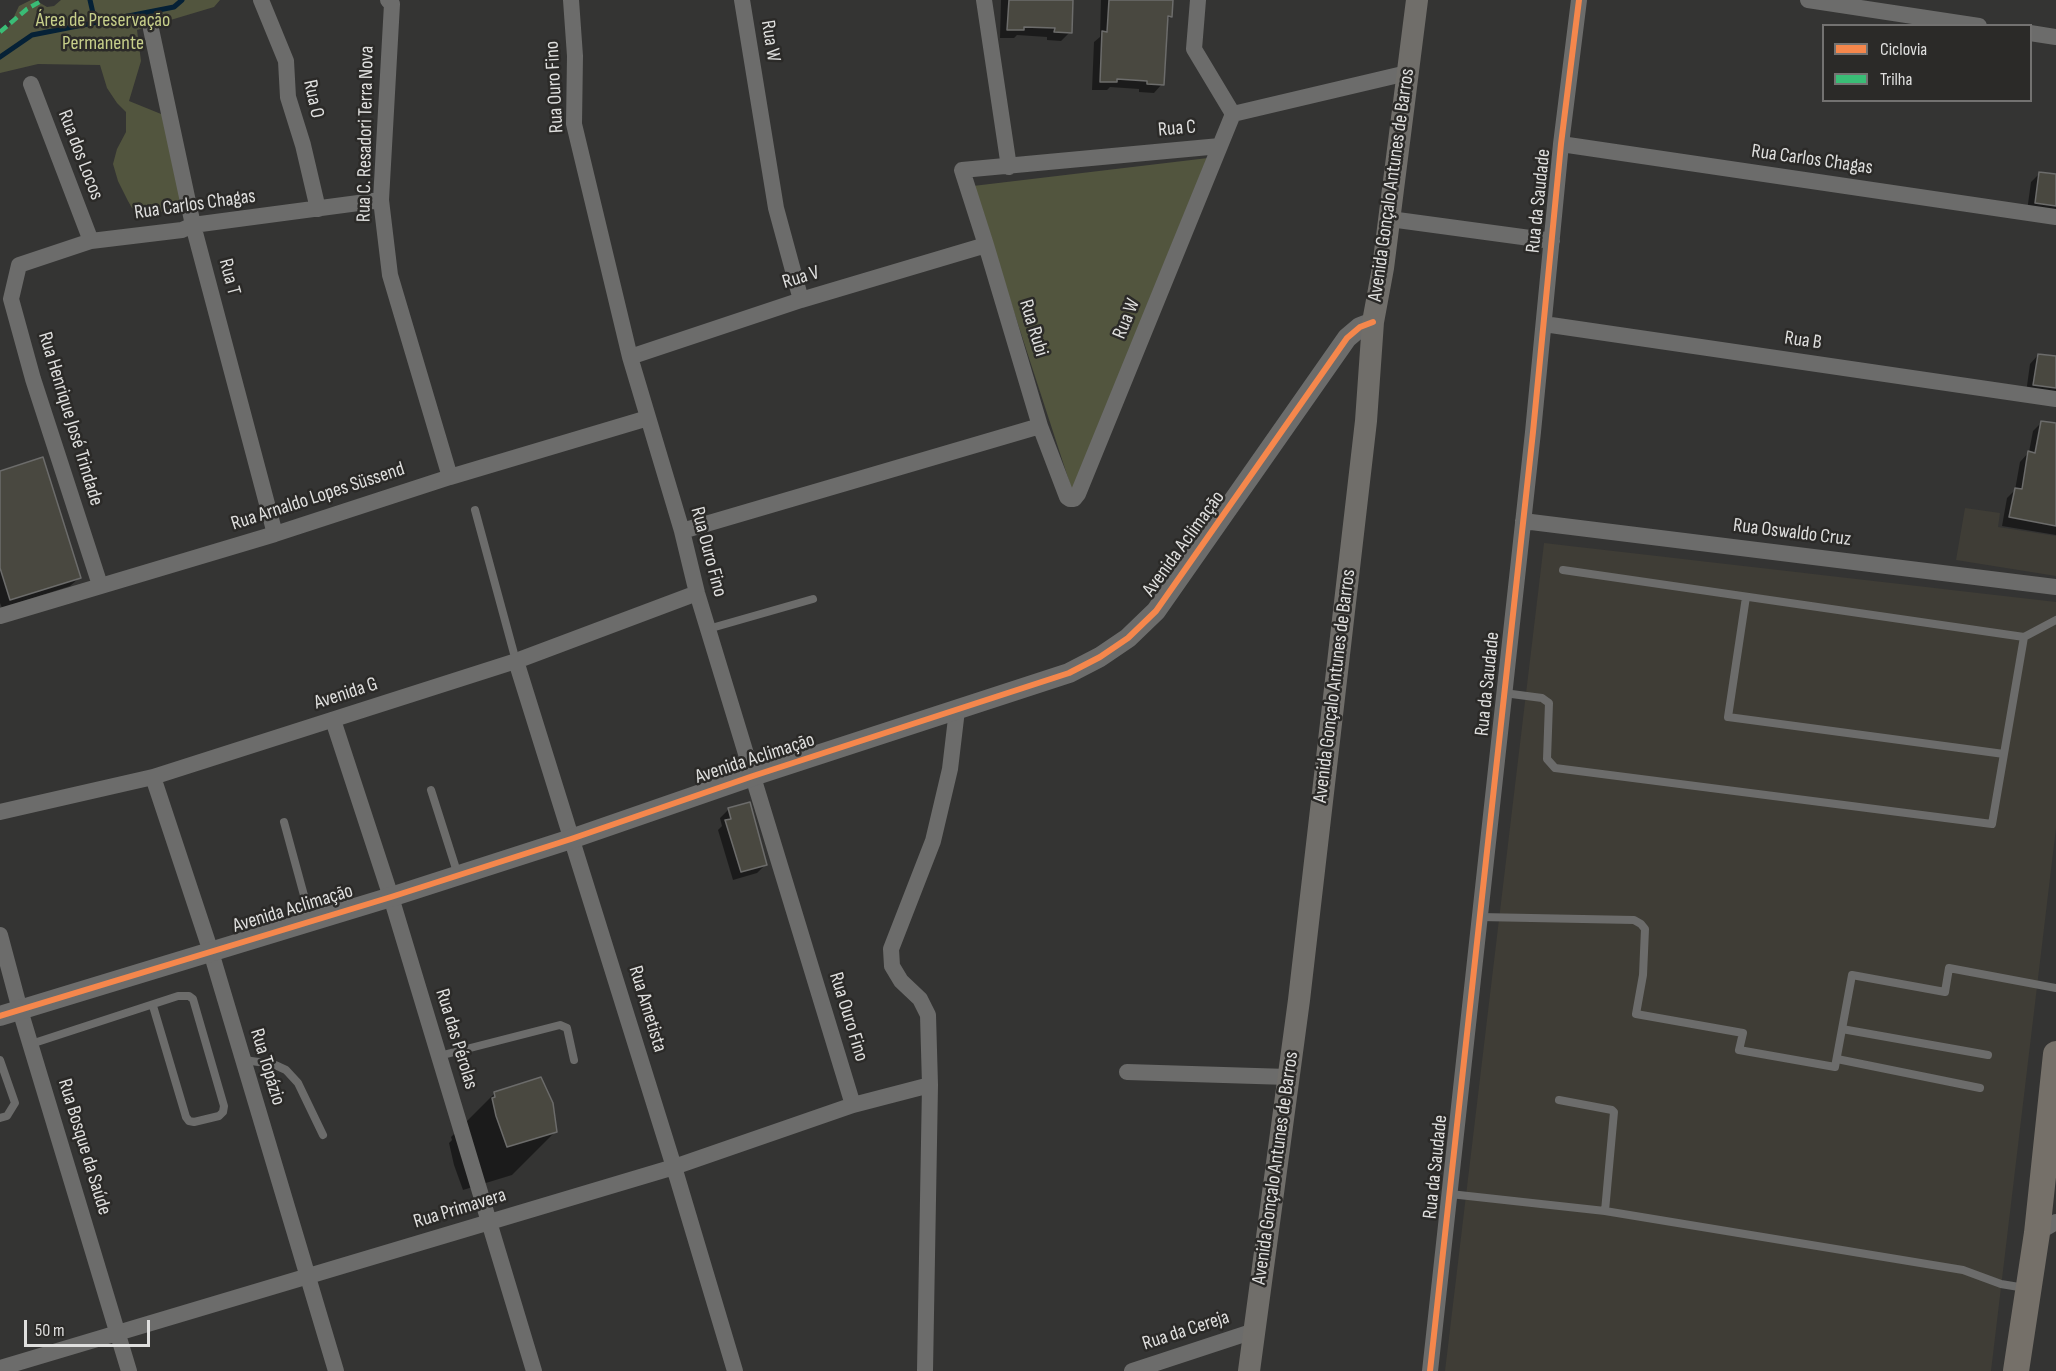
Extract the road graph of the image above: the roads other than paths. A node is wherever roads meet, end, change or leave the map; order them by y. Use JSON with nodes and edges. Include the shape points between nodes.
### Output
{"nodes":[{"id":1,"x":261,"y":0,"type":"edge"},
{"id":2,"x":571,"y":0,"type":"edge"},
{"id":3,"x":742,"y":0,"type":"edge"},
{"id":4,"x":984,"y":0,"type":"edge"},
{"id":5,"x":1198,"y":0,"type":"edge"},
{"id":6,"x":1417,"y":0,"type":"edge"},
{"id":7,"x":1579,"y":0,"type":"edge"},
{"id":8,"x":1808,"y":0,"type":"edge"},
{"id":9,"x":393,"y":1,"type":"edge"},
{"id":10,"x":1966,"y":24,"type":"edge"},
{"id":11,"x":151,"y":29,"type":"dead end"},
{"id":12,"x":2032,"y":33,"type":"edge"},
{"id":13,"x":2056,"y":37,"type":"edge"},
{"id":14,"x":1407,"y":73,"type":"junction"},
{"id":15,"x":30,"y":84,"type":"dead end"},
{"id":16,"x":1233,"y":114,"type":"junction"},
{"id":17,"x":1562,"y":144,"type":"junction"},
{"id":18,"x":1220,"y":146,"type":"junction"},
{"id":19,"x":1009,"y":166,"type":"junction"},
{"id":20,"x":962,"y":170,"type":"joint"},
{"id":21,"x":381,"y":200,"type":"junction"},
{"id":22,"x":318,"y":209,"type":"junction"},
{"id":23,"x":2056,"y":217,"type":"edge"},
{"id":24,"x":1390,"y":219,"type":"junction"},
{"id":25,"x":193,"y":225,"type":"junction"},
{"id":26,"x":91,"y":241,"type":"junction"},
{"id":27,"x":1552,"y":241,"type":"junction"},
{"id":28,"x":987,"y":245,"type":"junction"},
{"id":29,"x":19,"y":265,"type":"joint"},
{"id":30,"x":801,"y":300,"type":"junction"},
{"id":31,"x":1373,"y":322,"type":"junction"},
{"id":32,"x":1544,"y":324,"type":"junction"},
{"id":33,"x":630,"y":357,"type":"junction"},
{"id":34,"x":2056,"y":399,"type":"edge"},
{"id":35,"x":648,"y":418,"type":"junction"},
{"id":36,"x":1040,"y":426,"type":"junction"},
{"id":37,"x":450,"y":477,"type":"junction"},
{"id":38,"x":1067,"y":497,"type":"joint"},
{"id":39,"x":475,"y":510,"type":"dead end"},
{"id":40,"x":1522,"y":521,"type":"junction"},
{"id":41,"x":682,"y":531,"type":"junction"},
{"id":42,"x":275,"y":534,"type":"junction"},
{"id":43,"x":1563,"y":570,"type":"dead end"},
{"id":44,"x":100,"y":585,"type":"junction"},
{"id":45,"x":2056,"y":587,"type":"edge"},
{"id":46,"x":698,"y":593,"type":"junction"},
{"id":47,"x":1746,"y":597,"type":"junction"},
{"id":48,"x":813,"y":599,"type":"dead end"},
{"id":49,"x":0,"y":616,"type":"edge"},
{"id":50,"x":2056,"y":620,"type":"edge"},
{"id":51,"x":708,"y":629,"type":"junction"},
{"id":52,"x":2024,"y":638,"type":"junction"},
{"id":53,"x":516,"y":661,"type":"junction"},
{"id":54,"x":1504,"y":693,"type":"junction"},
{"id":55,"x":957,"y":710,"type":"junction"},
{"id":56,"x":333,"y":720,"type":"junction"},
{"id":57,"x":2004,"y":754,"type":"junction"},
{"id":58,"x":753,"y":776,"type":"junction"},
{"id":59,"x":153,"y":777,"type":"junction"},
{"id":60,"x":431,"y":790,"type":"dead end"},
{"id":61,"x":0,"y":812,"type":"edge"},
{"id":62,"x":284,"y":822,"type":"dead end"},
{"id":63,"x":571,"y":839,"type":"junction"},
{"id":64,"x":458,"y":875,"type":"junction"},
{"id":65,"x":391,"y":897,"type":"junction"},
{"id":66,"x":1480,"y":916,"type":"junction"},
{"id":67,"x":311,"y":921,"type":"junction"},
{"id":68,"x":0,"y":935,"type":"edge"},
{"id":69,"x":211,"y":952,"type":"junction"},
{"id":70,"x":2056,"y":988,"type":"edge"},
{"id":71,"x":153,"y":1006,"type":"junction"},
{"id":72,"x":20,"y":1010,"type":"junction"},
{"id":73,"x":0,"y":1016,"type":"edge"},
{"id":74,"x":1842,"y":1029,"type":"junction"},
{"id":75,"x":31,"y":1044,"type":"junction"},
{"id":76,"x":1988,"y":1055,"type":"dead end"},
{"id":77,"x":439,"y":1056,"type":"junction"},
{"id":78,"x":2056,"y":1056,"type":"edge"},
{"id":79,"x":1837,"y":1059,"type":"junction"},
{"id":80,"x":0,"y":1060,"type":"edge"},
{"id":81,"x":243,"y":1060,"type":"junction"},
{"id":82,"x":574,"y":1060,"type":"dead end"},
{"id":83,"x":1127,"y":1072,"type":"dead end"},
{"id":84,"x":1288,"y":1077,"type":"junction"},
{"id":85,"x":930,"y":1085,"type":"junction"},
{"id":86,"x":1980,"y":1088,"type":"dead end"},
{"id":87,"x":1559,"y":1100,"type":"dead end"},
{"id":88,"x":853,"y":1105,"type":"junction"},
{"id":89,"x":0,"y":1118,"type":"edge"},
{"id":90,"x":323,"y":1135,"type":"dead end"},
{"id":91,"x":674,"y":1167,"type":"junction"},
{"id":92,"x":1450,"y":1194,"type":"junction"},
{"id":93,"x":1605,"y":1211,"type":"junction"},
{"id":94,"x":488,"y":1222,"type":"junction"},
{"id":95,"x":2047,"y":1227,"type":"edge"},
{"id":96,"x":308,"y":1276,"type":"junction"},
{"id":97,"x":2028,"y":1288,"type":"junction"},
{"id":98,"x":1254,"y":1331,"type":"junction"},
{"id":99,"x":118,"y":1333,"type":"junction"},
{"id":100,"x":0,"y":1368,"type":"edge"},
{"id":101,"x":129,"y":1371,"type":"edge"},
{"id":102,"x":336,"y":1371,"type":"edge"},
{"id":103,"x":534,"y":1371,"type":"edge"},
{"id":104,"x":735,"y":1371,"type":"edge"},
{"id":105,"x":925,"y":1371,"type":"edge"},
{"id":106,"x":1132,"y":1371,"type":"edge"},
{"id":107,"x":1249,"y":1371,"type":"edge"},
{"id":108,"x":1430,"y":1371,"type":"edge"},
{"id":109,"x":2016,"y":1371,"type":"edge"}],
"edges":[{"from":1,"to":22,"type":"street","name":"Rua O","via":[[286,61],[288,97]]},
{"from":2,"to":33,"type":"street","name":"Rua Ouro Fino","via":[[574,124]]},
{"from":3,"to":30,"type":"street","name":"Rua W","via":[[776,208]]},
{"from":4,"to":19,"type":"street"},
{"from":5,"to":16,"type":"street","via":[[1194,49]]},
{"from":6,"to":14,"type":"main road","name":"Avenida Gonçalo Antunes de Barros"},
{"from":7,"to":17,"type":"street","name":"Rua da Saudade"},
{"from":8,"to":10,"type":"street"},
{"from":9,"to":21,"type":"street","name":"Rua C. Resadori Terra Nova"},
{"from":11,"to":25,"type":"street","name":"Rua T"},
{"from":12,"to":13,"type":"street"},
{"from":14,"to":16,"type":"street"},
{"from":14,"to":24,"type":"main road","name":"Avenida Gonçalo Antunes de Barros"},
{"from":15,"to":26,"type":"street","name":"Rua dos Locos"},
{"from":16,"to":18,"type":"street","name":"Rua C"},
{"from":17,"to":23,"type":"street","name":"Rua Carlos Chagas"},
{"from":17,"to":27,"type":"street","name":"Rua da Saudade"},
{"from":18,"to":19,"type":"street","name":"Rua C"},
{"from":18,"to":38,"type":"street","name":"Rua W","via":[[1078,494],[1074,499]]},
{"from":19,"to":20,"type":"street","name":"Rua C"},
{"from":20,"to":28,"type":"street","name":"Rua Rubi"},
{"from":21,"to":22,"type":"street","name":"Rua Carlos Chagas"},
{"from":21,"to":37,"type":"street","name":"Rua C. Resadori Terra Nova","via":[[390,275]]},
{"from":22,"to":25,"type":"street","name":"Rua Carlos Chagas"},
{"from":24,"to":27,"type":"street"},
{"from":24,"to":31,"type":"main road","name":"Avenida Gonçalo Antunes de Barros"},
{"from":25,"to":26,"type":"street","name":"Rua Carlos Chagas","via":[[182,230]]},
{"from":25,"to":42,"type":"street","name":"Rua T"},
{"from":26,"to":29,"type":"street","name":"Rua Carlos Chagas"},
{"from":27,"to":32,"type":"street","name":"Rua da Saudade"},
{"from":28,"to":30,"type":"street","name":"Rua V"},
{"from":28,"to":36,"type":"street","name":"Rua Rubi"},
{"from":29,"to":44,"type":"street","name":"Rua Henrique José Trindade","via":[[11,299]]},
{"from":30,"to":33,"type":"street","name":"Rua V"},
{"from":31,"to":55,"type":"street","name":"Avenida Aclimação","via":[[1347,338],[1156,611],[1128,638],[1069,673]]},
{"from":31,"to":84,"type":"main road","name":"Avenida Gonçalo Antunes de Barros","via":[[1366,421]]},
{"from":32,"to":34,"type":"street","name":"Rua B"},
{"from":32,"to":40,"type":"street","name":"Rua da Saudade"},
{"from":33,"to":35,"type":"street","name":"Rua Ouro Fino"},
{"from":35,"to":37,"type":"street","name":"Rua Arnaldo Lopes Süssend"},
{"from":35,"to":41,"type":"street","name":"Rua Ouro Fino"},
{"from":36,"to":38,"type":"street","name":"Rua Rubi"},
{"from":36,"to":41,"type":"street"},
{"from":37,"to":42,"type":"street","name":"Rua Arnaldo Lopes Süssend"},
{"from":39,"to":53,"type":"lane"},
{"from":40,"to":45,"type":"street","name":"Rua Oswaldo Cruz"},
{"from":40,"to":54,"type":"street","name":"Rua da Saudade"},
{"from":41,"to":46,"type":"street","name":"Rua Ouro Fino"},
{"from":42,"to":44,"type":"street","name":"Rua Arnaldo Lopes Süssend"},
{"from":43,"to":47,"type":"lane"},
{"from":44,"to":49,"type":"street","name":"Rua Arnaldo Lopes Süssend"},
{"from":46,"to":51,"type":"street","name":"Rua Ouro Fino"},
{"from":46,"to":53,"type":"street","name":"Avenida G"},
{"from":47,"to":52,"type":"lane"},
{"from":47,"to":57,"type":"lane","via":[[1728,717]]},
{"from":48,"to":51,"type":"lane"},
{"from":50,"to":52,"type":"lane"},
{"from":51,"to":58,"type":"street","name":"Rua Ouro Fino"},
{"from":52,"to":57,"type":"lane"},
{"from":53,"to":56,"type":"street","name":"Avenida G"},
{"from":53,"to":63,"type":"street","name":"Rua Ametista"},
{"from":54,"to":57,"type":"lane","via":[[1542,698],[1549,703],[1547,759],[1555,768],[1992,824]]},
{"from":54,"to":66,"type":"street","name":"Rua da Saudade"},
{"from":55,"to":58,"type":"street","name":"Avenida Aclimação"},
{"from":55,"to":85,"type":"street","via":[[950,769],[933,841],[891,949],[892,966],[920,999],[928,1015]]},
{"from":56,"to":59,"type":"street","name":"Avenida G"},
{"from":56,"to":65,"type":"street","name":"Rua das Pérolas"},
{"from":58,"to":63,"type":"street","name":"Avenida Aclimação"},
{"from":58,"to":88,"type":"street","name":"Rua Ouro Fino"},
{"from":59,"to":61,"type":"street","name":"Avenida G"},
{"from":59,"to":69,"type":"street","name":"Rua Topázio"},
{"from":60,"to":64,"type":"lane"},
{"from":62,"to":67,"type":"lane"},
{"from":63,"to":64,"type":"street","name":"Avenida Aclimação"},
{"from":63,"to":91,"type":"street","name":"Rua Ametista"},
{"from":64,"to":65,"type":"street","name":"Avenida Aclimação"},
{"from":65,"to":67,"type":"street","name":"Avenida Aclimação"},
{"from":65,"to":77,"type":"street","name":"Rua das Pérolas"},
{"from":66,"to":79,"type":"lane","via":[[1634,920],[1645,929],[1636,1014],[1743,1033],[1739,1050],[1835,1067]]},
{"from":66,"to":92,"type":"street","name":"Rua da Saudade"},
{"from":67,"to":69,"type":"street","name":"Avenida Aclimação"},
{"from":68,"to":72,"type":"street","name":"Rua Bosque da Saúde"},
{"from":69,"to":72,"type":"street","name":"Avenida Aclimação"},
{"from":69,"to":81,"type":"street","name":"Rua Topázio"},
{"from":70,"to":74,"type":"lane","via":[[1949,968],[1945,992],[1852,975]]},
{"from":71,"to":71,"type":"lane","via":[[186,1117],[194,1122],[219,1116],[224,1106],[193,999],[178,996]]},
{"from":71,"to":75,"type":"lane"},
{"from":72,"to":73,"type":"street","name":"Avenida Aclimação"},
{"from":72,"to":75,"type":"street","name":"Rua Bosque da Saúde"},
{"from":74,"to":76,"type":"lane"},
{"from":74,"to":79,"type":"lane"},
{"from":75,"to":99,"type":"street","name":"Rua Bosque da Saúde"},
{"from":77,"to":82,"type":"lane","via":[[560,1025],[567,1028]]},
{"from":77,"to":94,"type":"street","name":"Rua das Pérolas"},
{"from":78,"to":95,"type":"main road"},
{"from":79,"to":86,"type":"lane"},
{"from":80,"to":89,"type":"lane","via":[[15,1102],[7,1116]]},
{"from":81,"to":90,"type":"lane","via":[[286,1070],[298,1083]]},
{"from":81,"to":96,"type":"street","name":"Rua Topázio"},
{"from":83,"to":84,"type":"street"},
{"from":84,"to":98,"type":"main road","name":"Avenida Gonçalo Antunes de Barros"},
{"from":85,"to":88,"type":"street","name":"Rua Primavera"},
{"from":85,"to":105,"type":"street"},
{"from":87,"to":93,"type":"lane","via":[[1614,1112]]},
{"from":88,"to":91,"type":"street","name":"Rua Primavera"},
{"from":91,"to":94,"type":"street","name":"Rua Primavera"},
{"from":91,"to":104,"type":"street","name":"Rua Ametista"},
{"from":92,"to":93,"type":"lane"},
{"from":92,"to":108,"type":"street","name":"Rua da Saudade"},
{"from":93,"to":97,"type":"lane","via":[[1963,1270],[2001,1284]]},
{"from":94,"to":96,"type":"street","name":"Rua Primavera"},
{"from":94,"to":103,"type":"street","name":"Rua das Pérolas"},
{"from":95,"to":97,"type":"main road"},
{"from":96,"to":99,"type":"street","name":"Rua Primavera"},
{"from":96,"to":102,"type":"street","name":"Rua Topázio"},
{"from":97,"to":109,"type":"main road"},
{"from":98,"to":106,"type":"street","name":"Rua da Cereja"},
{"from":98,"to":107,"type":"main road","name":"Avenida Gonçalo Antunes de Barros"},
{"from":99,"to":100,"type":"street","name":"Rua Primavera"},
{"from":99,"to":101,"type":"street","name":"Rua Bosque da Saúde"}]}
